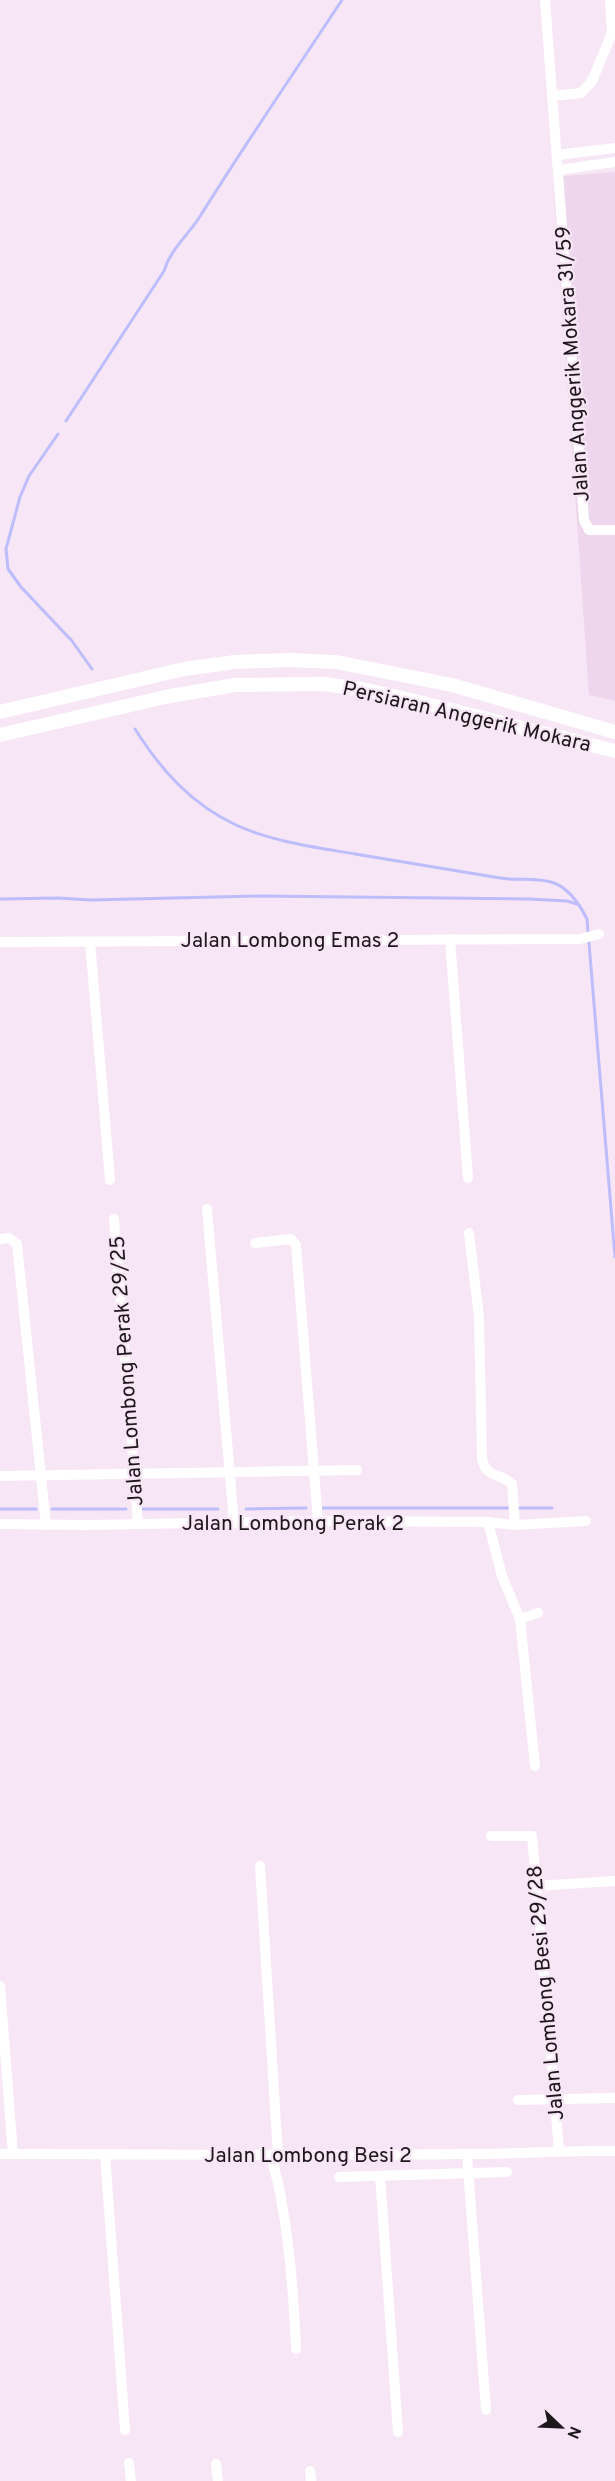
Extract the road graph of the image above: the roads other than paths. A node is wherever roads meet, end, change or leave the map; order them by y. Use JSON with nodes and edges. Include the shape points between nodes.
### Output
{"nodes":[{"id":1,"x":545,"y":0,"type":"edge"},
{"id":2,"x":610,"y":0,"type":"edge"},
{"id":3,"x":552,"y":96,"type":"junction"},
{"id":4,"x":615,"y":148,"type":"edge"},
{"id":5,"x":557,"y":155,"type":"junction"},
{"id":6,"x":615,"y":162,"type":"edge"},
{"id":7,"x":558,"y":170,"type":"junction"},
{"id":8,"x":615,"y":530,"type":"edge"},
{"id":9,"x":0,"y":712,"type":"edge"},
{"id":10,"x":615,"y":732,"type":"edge"},
{"id":11,"x":0,"y":735,"type":"edge"},
{"id":12,"x":615,"y":751,"type":"edge"},
{"id":13,"x":599,"y":934,"type":"dead end"},
{"id":14,"x":450,"y":939,"type":"junction"},
{"id":15,"x":0,"y":942,"type":"edge"},
{"id":16,"x":90,"y":942,"type":"junction"},
{"id":17,"x":468,"y":1178,"type":"dead end"},
{"id":18,"x":110,"y":1180,"type":"dead end"},
{"id":19,"x":207,"y":1209,"type":"dead end"},
{"id":20,"x":114,"y":1219,"type":"dead end"},
{"id":21,"x":469,"y":1233,"type":"dead end"},
{"id":22,"x":0,"y":1239,"type":"edge"},
{"id":23,"x":255,"y":1243,"type":"dead end"},
{"id":24,"x":357,"y":1470,"type":"dead end"},
{"id":25,"x":315,"y":1471,"type":"junction"},
{"id":26,"x":229,"y":1473,"type":"junction"},
{"id":27,"x":134,"y":1475,"type":"junction"},
{"id":28,"x":0,"y":1476,"type":"edge"},
{"id":29,"x":40,"y":1477,"type":"junction"},
{"id":30,"x":514,"y":1520,"type":"junction"},
{"id":31,"x":318,"y":1521,"type":"junction"},
{"id":32,"x":586,"y":1521,"type":"dead end"},
{"id":33,"x":488,"y":1522,"type":"junction"},
{"id":34,"x":234,"y":1523,"type":"junction"},
{"id":35,"x":0,"y":1524,"type":"edge"},
{"id":36,"x":138,"y":1524,"type":"junction"},
{"id":37,"x":46,"y":1525,"type":"junction"},
{"id":38,"x":538,"y":1613,"type":"dead end"},
{"id":39,"x":520,"y":1619,"type":"junction"},
{"id":40,"x":535,"y":1766,"type":"dead end"},
{"id":41,"x":491,"y":1836,"type":"dead end"},
{"id":42,"x":260,"y":1866,"type":"dead end"},
{"id":43,"x":615,"y":1881,"type":"edge"},
{"id":44,"x":536,"y":1886,"type":"junction"},
{"id":45,"x":0,"y":1986,"type":"edge"},
{"id":46,"x":615,"y":2098,"type":"edge"},
{"id":47,"x":554,"y":2099,"type":"junction"},
{"id":48,"x":518,"y":2100,"type":"dead end"},
{"id":49,"x":559,"y":2150,"type":"junction"},
{"id":50,"x":615,"y":2151,"type":"edge"},
{"id":51,"x":0,"y":2154,"type":"edge"},
{"id":52,"x":12,"y":2154,"type":"junction"},
{"id":53,"x":105,"y":2154,"type":"junction"},
{"id":54,"x":466,"y":2154,"type":"junction"},
{"id":55,"x":274,"y":2156,"type":"junction"},
{"id":56,"x":507,"y":2172,"type":"dead end"},
{"id":57,"x":468,"y":2173,"type":"junction"},
{"id":58,"x":380,"y":2176,"type":"junction"},
{"id":59,"x":339,"y":2177,"type":"dead end"},
{"id":60,"x":296,"y":2349,"type":"dead end"},
{"id":61,"x":486,"y":2410,"type":"dead end"},
{"id":62,"x":125,"y":2430,"type":"dead end"},
{"id":63,"x":398,"y":2432,"type":"dead end"},
{"id":64,"x":129,"y":2463,"type":"dead end"},
{"id":65,"x":216,"y":2464,"type":"dead end"},
{"id":66,"x":131,"y":2481,"type":"edge"},
{"id":67,"x":218,"y":2481,"type":"edge"}],
"edges":[{"from":1,"to":3,"type":"street"},
{"from":2,"to":3,"type":"street","via":[[612,33],[592,81],[581,93]]},
{"from":3,"to":5,"type":"street"},
{"from":4,"to":5,"type":"street"},
{"from":5,"to":7,"type":"street"},
{"from":6,"to":7,"type":"street"},
{"from":7,"to":8,"type":"street","name":"Jalan Anggerik Mokara 31/59","via":[[584,520],[588,530]]},
{"from":9,"to":10,"type":"main road","name":"Persiaran Anggerik Mokara","via":[[184,669],[290,660],[336,662],[452,686]]},
{"from":11,"to":12,"type":"main road","name":"Persiaran Anggerik Mokara","via":[[235,685],[323,684],[403,698]]},
{"from":13,"to":14,"type":"street","name":"Jalan Lombong Emas 2","via":[[580,939]]},
{"from":14,"to":16,"type":"street","name":"Jalan Lombong Emas 2"},
{"from":14,"to":17,"type":"street"},
{"from":15,"to":16,"type":"street","name":"Jalan Lombong Emas 2"},
{"from":16,"to":18,"type":"street"},
{"from":19,"to":26,"type":"street"},
{"from":20,"to":27,"type":"street","name":"Jalan Lombong Perak 29/25"},
{"from":21,"to":30,"type":"street","via":[[478,1317],[483,1466],[512,1484]]},
{"from":22,"to":29,"type":"street","via":[[9,1238],[17,1244]]},
{"from":23,"to":25,"type":"street","via":[[291,1239],[296,1245]]},
{"from":24,"to":25,"type":"street"},
{"from":25,"to":26,"type":"street"},
{"from":25,"to":31,"type":"street"},
{"from":26,"to":27,"type":"street"},
{"from":26,"to":34,"type":"street"},
{"from":27,"to":29,"type":"street"},
{"from":27,"to":36,"type":"street","name":"Jalan Lombong Perak 29/25"},
{"from":28,"to":29,"type":"street"},
{"from":29,"to":37,"type":"street"},
{"from":30,"to":32,"type":"street","name":"Jalan Lombong Perak 2"},
{"from":30,"to":33,"type":"street","name":"Jalan Lombong Perak 2"},
{"from":31,"to":33,"type":"street","name":"Jalan Lombong Perak 2"},
{"from":31,"to":34,"type":"street","name":"Jalan Lombong Perak 2"},
{"from":33,"to":39,"type":"street","via":[[502,1575]]},
{"from":34,"to":36,"type":"street","name":"Jalan Lombong Perak 2"},
{"from":35,"to":37,"type":"street","name":"Jalan Lombong Perak 2"},
{"from":36,"to":37,"type":"street","name":"Jalan Lombong Perak 2"},
{"from":38,"to":39,"type":"street"},
{"from":39,"to":40,"type":"street"},
{"from":41,"to":44,"type":"street","name":"Jalan Lombong Besi 29/28","via":[[532,1836]]},
{"from":42,"to":55,"type":"street"},
{"from":43,"to":44,"type":"street"},
{"from":44,"to":47,"type":"street","name":"Jalan Lombong Besi 29/28"},
{"from":45,"to":52,"type":"street"},
{"from":46,"to":47,"type":"street"},
{"from":47,"to":48,"type":"street"},
{"from":47,"to":49,"type":"street","name":"Jalan Lombong Besi 29/28"},
{"from":49,"to":50,"type":"street","name":"Jalan Lombong Besi 2"},
{"from":49,"to":54,"type":"street","name":"Jalan Lombong Besi 2"},
{"from":51,"to":52,"type":"street","name":"Jalan Lombong Besi 2"},
{"from":52,"to":53,"type":"street","name":"Jalan Lombong Besi 2"},
{"from":53,"to":55,"type":"street","name":"Jalan Lombong Besi 2"},
{"from":53,"to":62,"type":"street"},
{"from":54,"to":55,"type":"street","name":"Jalan Lombong Besi 2"},
{"from":54,"to":57,"type":"street"},
{"from":55,"to":60,"type":"street","via":[[293,2283]]},
{"from":56,"to":57,"type":"street"},
{"from":57,"to":58,"type":"street"},
{"from":57,"to":61,"type":"street"},
{"from":58,"to":59,"type":"street"},
{"from":58,"to":63,"type":"street"},
{"from":64,"to":66,"type":"street"},
{"from":65,"to":67,"type":"street"}]}
